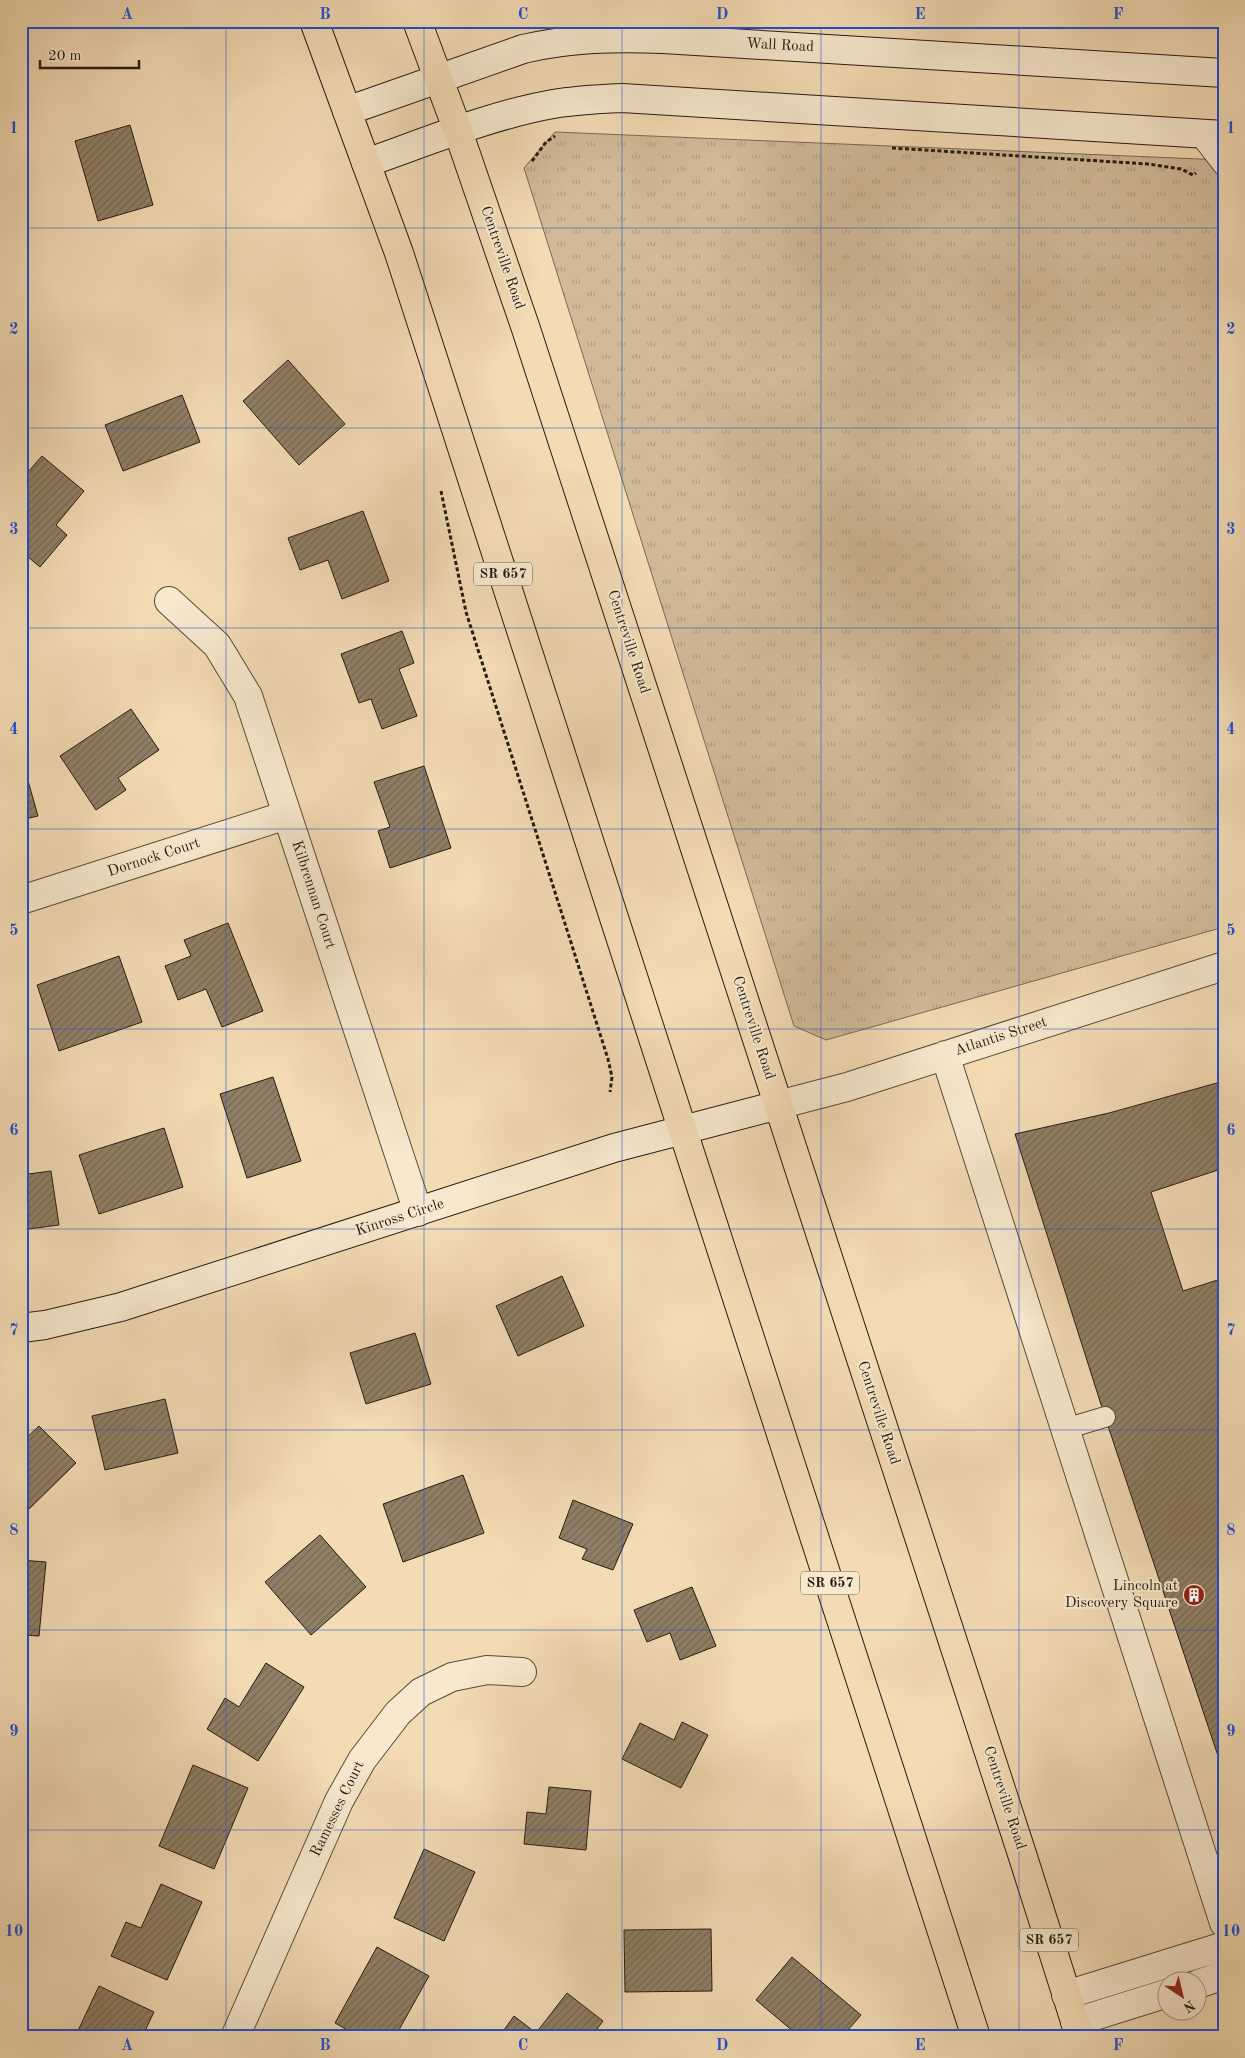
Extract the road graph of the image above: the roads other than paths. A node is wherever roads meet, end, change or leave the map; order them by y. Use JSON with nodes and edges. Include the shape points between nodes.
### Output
{"nodes":[{"id":1,"x":314,"y":21,"type":"edge"},
{"id":2,"x":417,"y":21,"type":"edge"},
{"id":3,"x":1224,"y":73,"type":"edge"},
{"id":4,"x":439,"y":79,"type":"junction"},
{"id":5,"x":347,"y":111,"type":"junction"},
{"id":6,"x":458,"y":131,"type":"junction"},
{"id":7,"x":1211,"y":135,"type":"edge"},
{"id":8,"x":366,"y":163,"type":"junction"},
{"id":9,"x":1224,"y":166,"type":"edge"},
{"id":10,"x":169,"y":601,"type":"dead end"},
{"id":11,"x":287,"y":815,"type":"junction"},
{"id":12,"x":21,"y":900,"type":"edge"},
{"id":13,"x":1224,"y":966,"type":"edge"},
{"id":14,"x":945,"y":1055,"type":"junction"},
{"id":15,"x":778,"y":1105,"type":"junction"},
{"id":16,"x":682,"y":1130,"type":"junction"},
{"id":17,"x":418,"y":1212,"type":"junction"},
{"id":18,"x":21,"y":1328,"type":"edge"},
{"id":19,"x":1105,"y":1417,"type":"dead end"},
{"id":20,"x":1065,"y":1429,"type":"junction"},
{"id":21,"x":522,"y":1672,"type":"dead end"},
{"id":22,"x":1224,"y":1923,"type":"edge"},
{"id":23,"x":1224,"y":1946,"type":"edge"},
{"id":24,"x":1224,"y":1975,"type":"edge"},
{"id":25,"x":1208,"y":1981,"type":"edge"},
{"id":26,"x":1066,"y":1996,"type":"junction"},
{"id":27,"x":1158,"y":1997,"type":"edge"},
{"id":28,"x":1077,"y":2029,"type":"edge"},
{"id":29,"x":234,"y":2037,"type":"edge"},
{"id":30,"x":976,"y":2037,"type":"edge"}],
"edges":[{"from":1,"to":5,"type":"main road","number":"SR 657"},
{"from":2,"to":4,"type":"main road","name":"Centreville Road","number":"SR 657"},
{"from":3,"to":4,"type":"street","name":"Wall Road","via":[[663,39],[599,38],[523,49]]},
{"from":4,"to":5,"type":"street","name":"Wall Road"},
{"from":4,"to":6,"type":"main road","name":"Centreville Road","number":"SR 657"},
{"from":5,"to":8,"type":"main road","number":"SR 657"},
{"from":6,"to":7,"type":"street","via":[[547,105],[622,98]]},
{"from":6,"to":8,"type":"street"},
{"from":6,"to":15,"type":"main road","name":"Centreville Road","number":"SR 657","via":[[578,486]]},
{"from":7,"to":9,"type":"lane"},
{"from":8,"to":16,"type":"main road","number":"SR 657","via":[[399,253]]},
{"from":10,"to":11,"type":"street","name":"Kilbrennan Court","via":[[217,645],[248,696]]},
{"from":11,"to":12,"type":"street","name":"Dornock Court"},
{"from":11,"to":17,"type":"street","name":"Kilbrennan Court"},
{"from":13,"to":14,"type":"street","name":"Atlantis Street"},
{"from":14,"to":15,"type":"street","name":"Atlantis Street"},
{"from":14,"to":20,"type":"street"},
{"from":15,"to":16,"type":"street","name":"Kinross Circle"},
{"from":15,"to":26,"type":"main road","name":"Centreville Road","number":"SR 657"},
{"from":16,"to":17,"type":"street","name":"Kinross Circle","via":[[614,1148]]},
{"from":16,"to":30,"type":"main road","number":"SR 657"},
{"from":17,"to":18,"type":"street","name":"Kinross Circle","via":[[120,1307]]},
{"from":19,"to":20,"type":"lane"},
{"from":20,"to":22,"type":"street"},
{"from":21,"to":29,"type":"street","name":"Ramesses Court","via":[[486,1670],[452,1677],[421,1692],[398,1713],[362,1760],[339,1801]]},
{"from":23,"to":26,"type":"street"},
{"from":24,"to":25,"type":"street"},
{"from":26,"to":28,"type":"main road","name":"Centreville Road","number":"SR 657"},
{"from":27,"to":28,"type":"street"}]}
